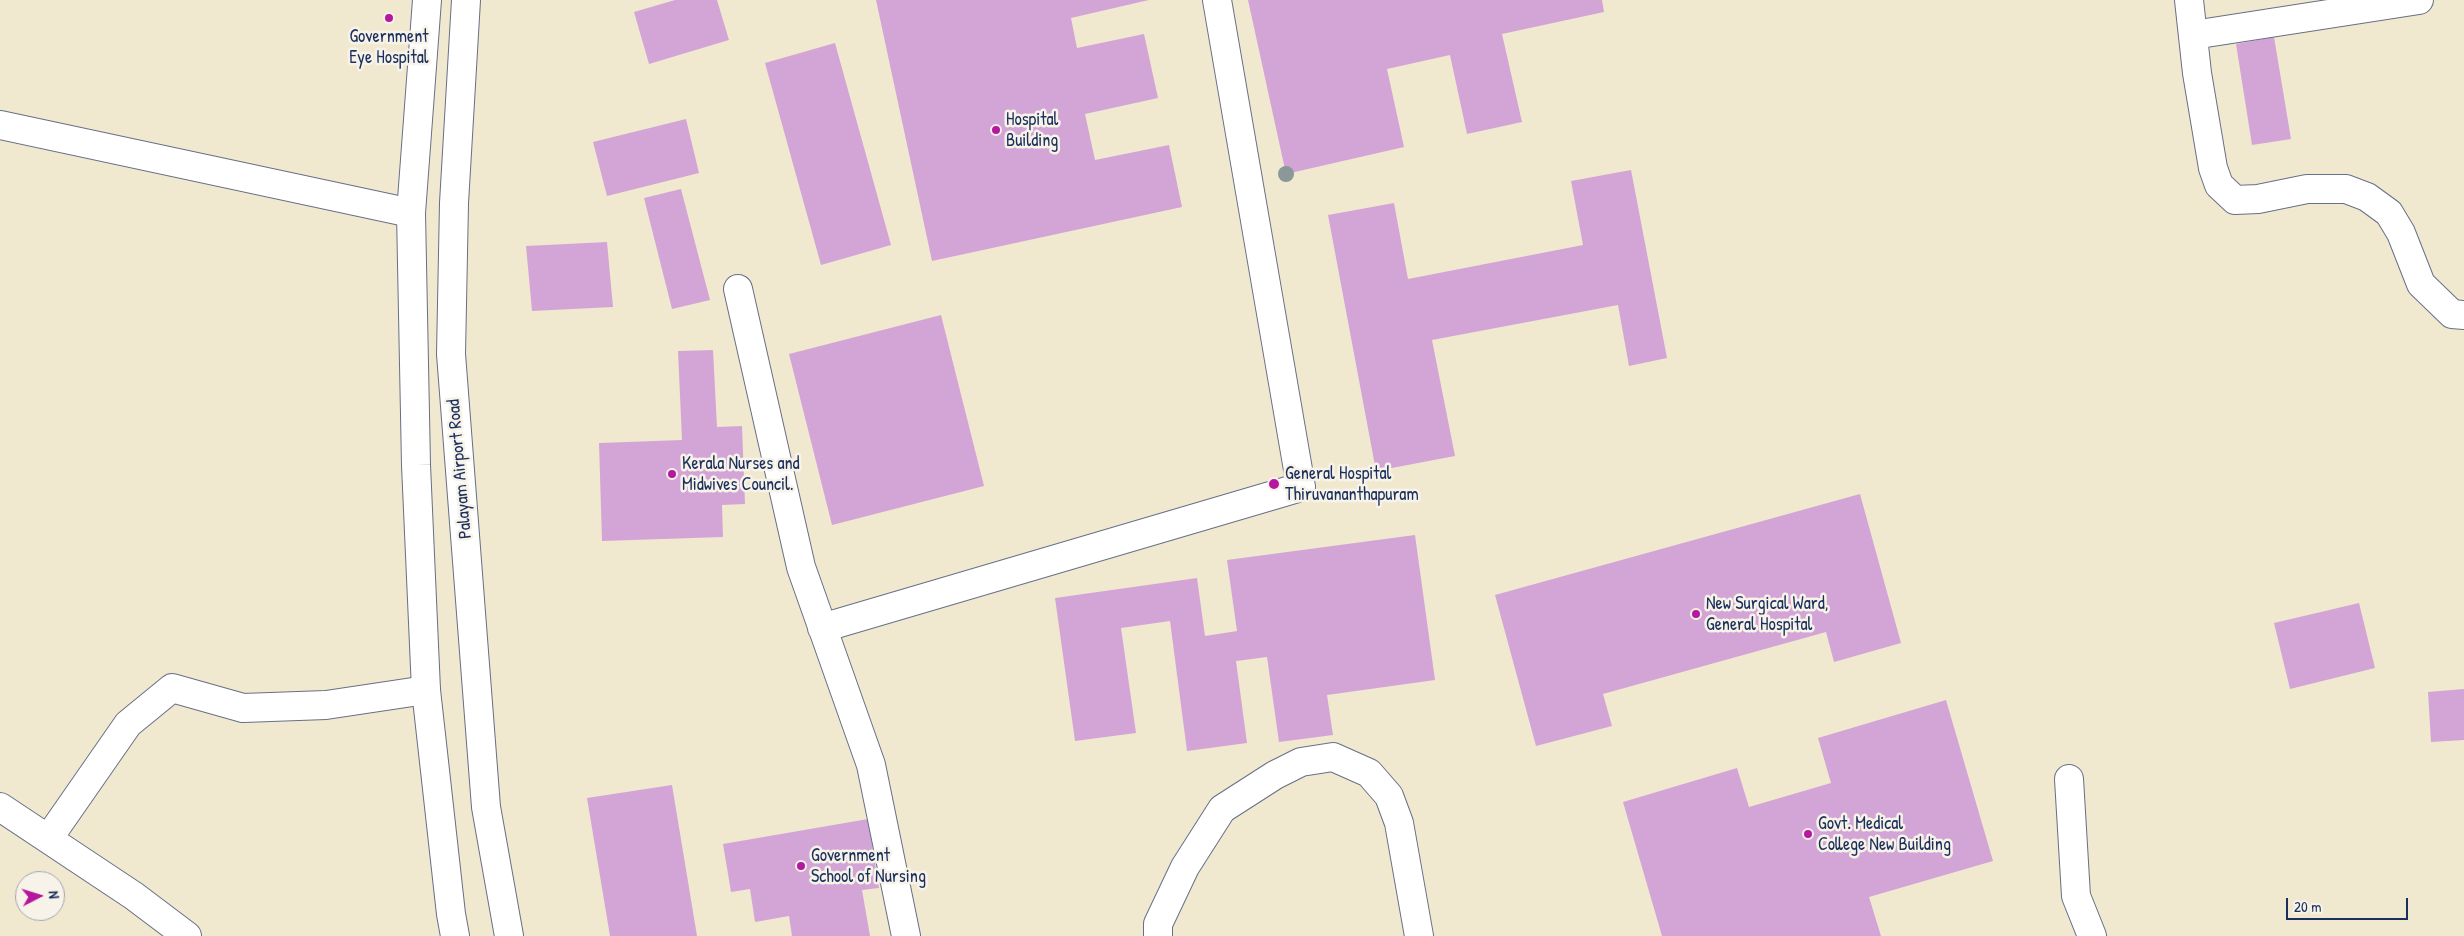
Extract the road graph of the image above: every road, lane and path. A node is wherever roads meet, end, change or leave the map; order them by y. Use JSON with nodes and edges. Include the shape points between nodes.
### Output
{"nodes":[{"id":1,"x":427,"y":0,"type":"edge"},
{"id":2,"x":466,"y":0,"type":"edge"},
{"id":3,"x":1217,"y":0,"type":"edge"},
{"id":4,"x":2189,"y":0,"type":"edge"},
{"id":5,"x":2420,"y":0,"type":"edge"},
{"id":6,"x":2193,"y":35,"type":"junction"},
{"id":7,"x":0,"y":125,"type":"edge"},
{"id":8,"x":411,"y":213,"type":"junction"},
{"id":9,"x":738,"y":290,"type":"dead end"},
{"id":10,"x":2464,"y":315,"type":"edge"},
{"id":11,"x":822,"y":628,"type":"junction"},
{"id":12,"x":426,"y":690,"type":"junction"},
{"id":13,"x":2069,"y":779,"type":"dead end"},
{"id":14,"x":0,"y":807,"type":"edge"},
{"id":15,"x":48,"y":839,"type":"junction"},
{"id":16,"x":160,"y":927,"type":"edge"},
{"id":17,"x":187,"y":936,"type":"edge"},
{"id":18,"x":456,"y":936,"type":"edge"},
{"id":19,"x":509,"y":936,"type":"edge"},
{"id":20,"x":906,"y":936,"type":"edge"},
{"id":21,"x":1158,"y":936,"type":"edge"},
{"id":22,"x":1419,"y":936,"type":"edge"},
{"id":23,"x":2092,"y":936,"type":"edge"}],
"edges":[{"from":1,"to":8,"type":"main road"},
{"from":2,"to":19,"type":"main road","name":"Palayam Airport Road","via":[[454,203],[451,354],[486,807]]},
{"from":3,"to":11,"type":"main road","via":[[1301,487]]},
{"from":4,"to":6,"type":"main road"},
{"from":5,"to":6,"type":"main road"},
{"from":6,"to":10,"type":"main road","via":[[2213,168],[2219,185],[2235,200],[2307,189],[2346,189],[2367,197],[2389,213],[2401,233],[2421,284],[2452,314]]},
{"from":7,"to":8,"type":"main road"},
{"from":8,"to":12,"type":"main road","via":[[416,465]]},
{"from":9,"to":11,"type":"main road","via":[[800,567]]},
{"from":11,"to":20,"type":"main road","via":[[871,764]]},
{"from":12,"to":15,"type":"main road","via":[[326,706],[243,708],[172,688],[128,724]]},
{"from":12,"to":18,"type":"main road","via":[[450,914]]},
{"from":13,"to":23,"type":"main road","via":[[2076,896]]},
{"from":14,"to":15,"type":"main road"},
{"from":15,"to":16,"type":"main road"},
{"from":16,"to":17,"type":"main road"},
{"from":21,"to":22,"type":"main road","via":[[1158,924],[1185,867],[1222,809],[1301,762],[1333,758],[1369,773],[1389,796],[1399,823]]}]}
